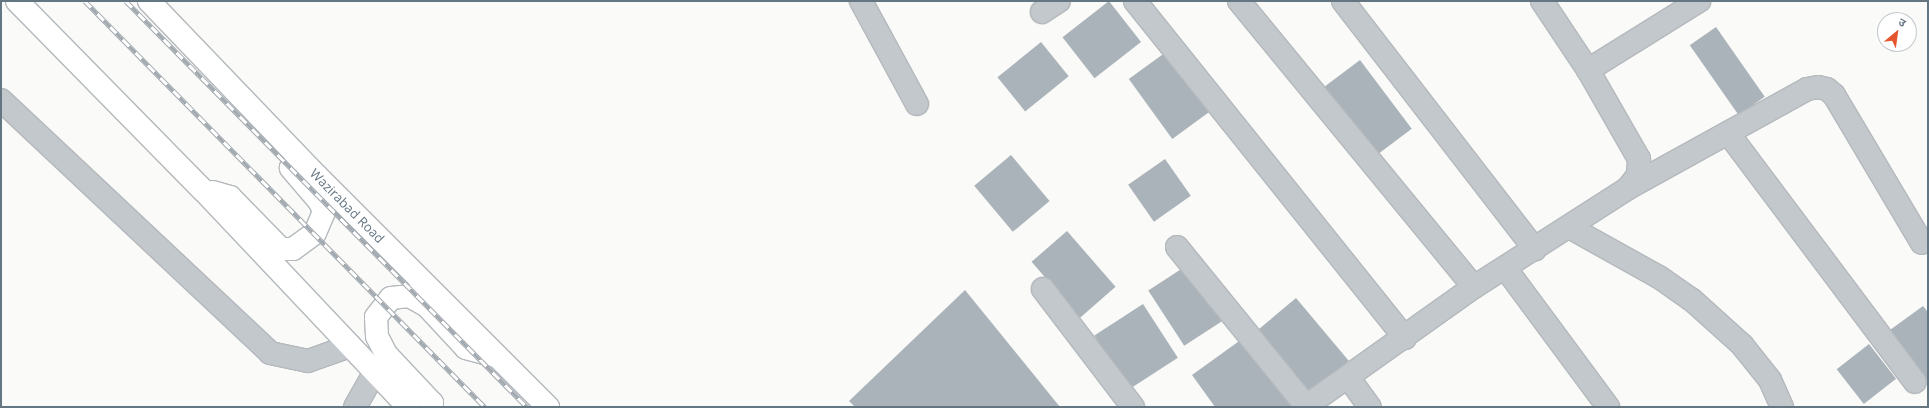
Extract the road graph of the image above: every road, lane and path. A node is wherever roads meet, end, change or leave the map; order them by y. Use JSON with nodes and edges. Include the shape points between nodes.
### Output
{"nodes":[{"id":1,"x":17,"y":1,"type":"edge"},
{"id":2,"x":149,"y":1,"type":"edge"},
{"id":3,"x":861,"y":1,"type":"edge"},
{"id":4,"x":1135,"y":1,"type":"edge"},
{"id":5,"x":1239,"y":1,"type":"edge"},
{"id":6,"x":1343,"y":1,"type":"edge"},
{"id":7,"x":1542,"y":1,"type":"edge"},
{"id":8,"x":1698,"y":1,"type":"edge"},
{"id":9,"x":1588,"y":70,"type":"junction"},
{"id":10,"x":1,"y":100,"type":"edge"},
{"id":11,"x":917,"y":104,"type":"dead end"},
{"id":12,"x":276,"y":133,"type":"junction"},
{"id":13,"x":1728,"y":133,"type":"junction"},
{"id":14,"x":1628,"y":188,"type":"junction"},
{"id":15,"x":204,"y":190,"type":"junction"},
{"id":16,"x":1569,"y":227,"type":"junction"},
{"id":17,"x":1922,"y":243,"type":"dead end"},
{"id":18,"x":1176,"y":247,"type":"dead end"},
{"id":19,"x":1535,"y":250,"type":"junction"},
{"id":20,"x":1506,"y":268,"type":"junction"},
{"id":21,"x":1474,"y":287,"type":"junction"},
{"id":22,"x":1043,"y":289,"type":"dead end"},
{"id":23,"x":1405,"y":338,"type":"junction"},
{"id":24,"x":350,"y":346,"type":"junction"},
{"id":25,"x":496,"y":356,"type":"junction"},
{"id":26,"x":375,"y":372,"type":"junction"},
{"id":27,"x":1348,"y":377,"type":"junction"},
{"id":28,"x":1915,"y":382,"type":"dead end"},
{"id":29,"x":355,"y":407,"type":"edge"},
{"id":30,"x":408,"y":407,"type":"edge"},
{"id":31,"x":432,"y":407,"type":"edge"},
{"id":32,"x":548,"y":407,"type":"edge"},
{"id":33,"x":1134,"y":407,"type":"edge"},
{"id":34,"x":1305,"y":407,"type":"edge"},
{"id":35,"x":1370,"y":407,"type":"edge"},
{"id":36,"x":1608,"y":407,"type":"edge"},
{"id":37,"x":1782,"y":407,"type":"edge"}],
"edges":[{"from":1,"to":15,"type":"highway"},
{"from":2,"to":12,"type":"highway","name":"Wazirabad Road"},
{"from":3,"to":11,"type":"street"},
{"from":4,"to":23,"type":"street"},
{"from":5,"to":21,"type":"street"},
{"from":6,"to":19,"type":"street"},
{"from":7,"to":9,"type":"street"},
{"from":8,"to":9,"type":"street"},
{"from":9,"to":14,"type":"street","via":[[1639,159],[1638,175]]},
{"from":10,"to":24,"type":"street","via":[[270,353],[308,361]]},
{"from":12,"to":15,"type":"highway","via":[[278,153],[320,202],[324,212],[315,233],[304,242],[293,249],[281,249],[230,197]]},
{"from":12,"to":25,"type":"highway","name":"Wazirabad Road"},
{"from":13,"to":14,"type":"street"},
{"from":13,"to":17,"type":"street","via":[[1807,89],[1827,89],[1834,95]]},
{"from":13,"to":28,"type":"street"},
{"from":14,"to":16,"type":"street"},
{"from":15,"to":24,"type":"highway"},
{"from":16,"to":19,"type":"street"},
{"from":16,"to":37,"type":"street","via":[[1659,277],[1691,299],[1742,345],[1770,380]]},
{"from":18,"to":34,"type":"street"},
{"from":19,"to":20,"type":"street"},
{"from":20,"to":21,"type":"street"},
{"from":20,"to":36,"type":"street"},
{"from":21,"to":23,"type":"street"},
{"from":22,"to":33,"type":"street"},
{"from":23,"to":27,"type":"street"},
{"from":24,"to":26,"type":"highway"},
{"from":25,"to":31,"type":"highway","via":[[466,348],[427,306],[409,296],[391,298],[376,317],[377,336],[386,354]]},
{"from":25,"to":32,"type":"highway","name":"Wazirabad Road"},
{"from":26,"to":29,"type":"street"},
{"from":26,"to":30,"type":"highway"},
{"from":27,"to":34,"type":"street"},
{"from":27,"to":35,"type":"street"}]}
